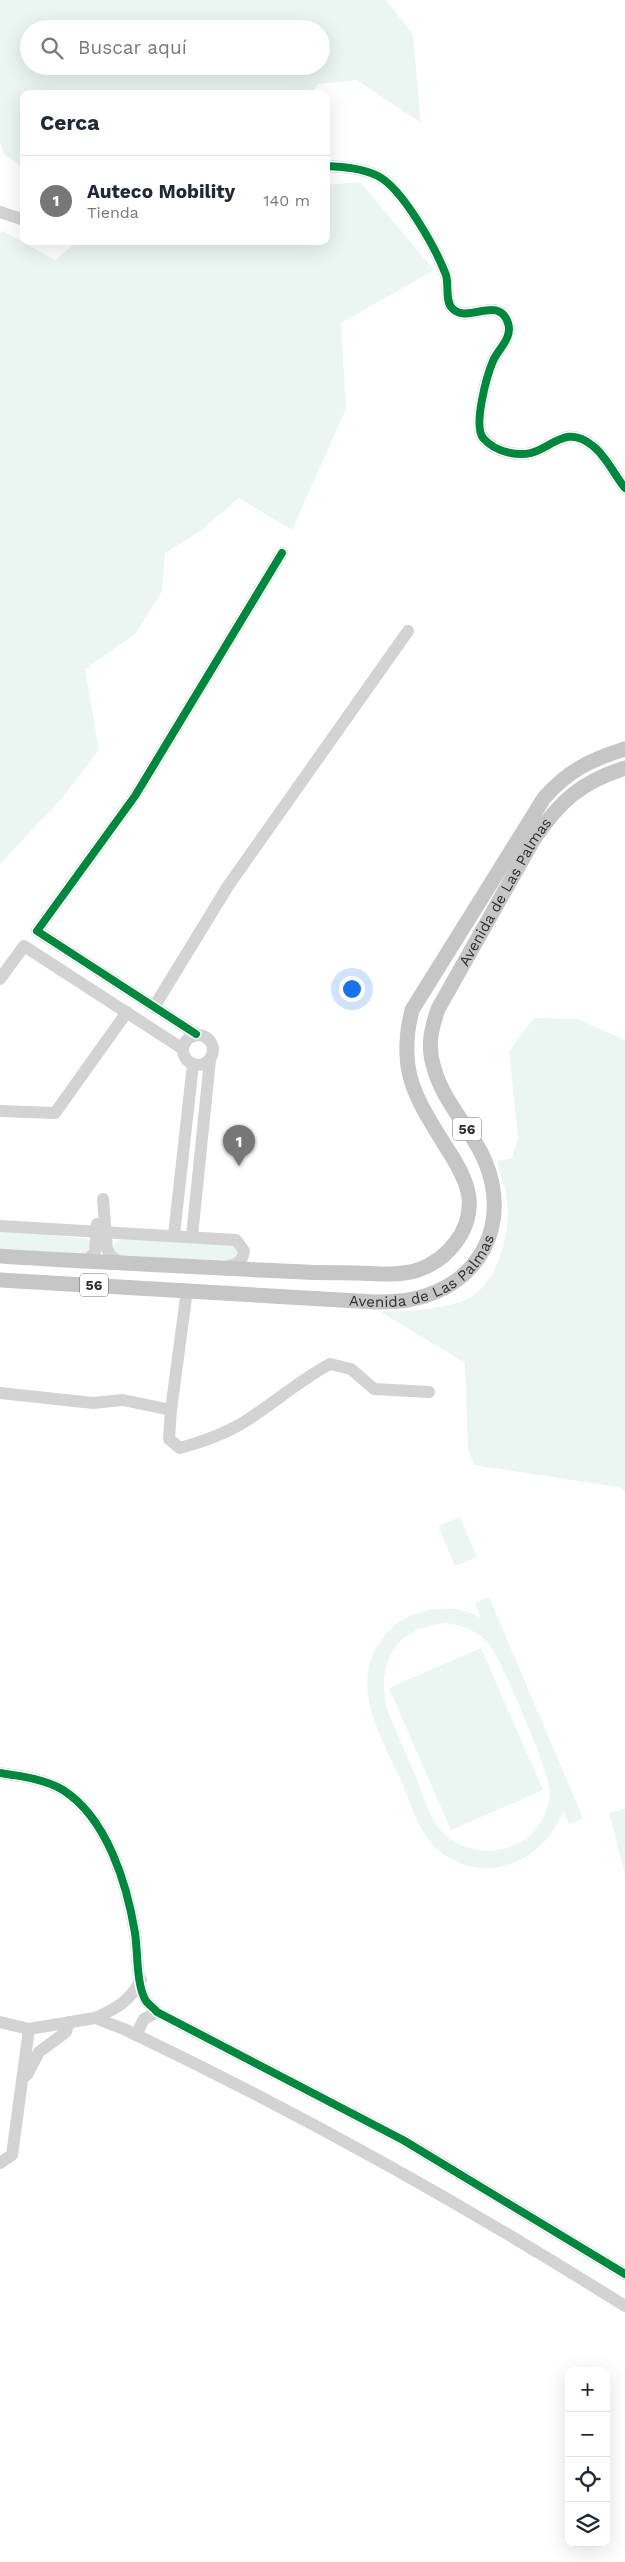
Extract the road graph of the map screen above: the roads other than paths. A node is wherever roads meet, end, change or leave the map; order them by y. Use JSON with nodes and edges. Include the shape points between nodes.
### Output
{"nodes":[{"id":1,"x":330,"y":166,"type":"edge"},
{"id":2,"x":0,"y":212,"type":"edge"},
{"id":3,"x":20,"y":219,"type":"edge"},
{"id":4,"x":625,"y":488,"type":"edge"},
{"id":5,"x":282,"y":552,"type":"dead end"},
{"id":6,"x":408,"y":630,"type":"dead end"},
{"id":7,"x":625,"y":749,"type":"edge"},
{"id":8,"x":625,"y":768,"type":"edge"},
{"id":9,"x":0,"y":979,"type":"edge"},
{"id":10,"x":154,"y":1008,"type":"junction"},
{"id":11,"x":128,"y":1012,"type":"junction"},
{"id":12,"x":196,"y":1034,"type":"junction"},
{"id":13,"x":183,"y":1049,"type":"junction"},
{"id":14,"x":210,"y":1060,"type":"junction"},
{"id":15,"x":193,"y":1064,"type":"junction"},
{"id":16,"x":0,"y":1111,"type":"edge"},
{"id":17,"x":100,"y":1199,"type":"dead end"},
{"id":18,"x":0,"y":1226,"type":"edge"},
{"id":19,"x":102,"y":1231,"type":"junction"},
{"id":20,"x":174,"y":1235,"type":"junction"},
{"id":21,"x":192,"y":1236,"type":"junction"},
{"id":22,"x":0,"y":1256,"type":"edge"},
{"id":23,"x":86,"y":1262,"type":"junction"},
{"id":24,"x":120,"y":1263,"type":"junction"},
{"id":25,"x":215,"y":1268,"type":"junction"},
{"id":26,"x":0,"y":1280,"type":"edge"},
{"id":27,"x":187,"y":1290,"type":"junction"},
{"id":28,"x":430,"y":1392,"type":"dead end"},
{"id":29,"x":0,"y":1393,"type":"edge"},
{"id":30,"x":171,"y":1410,"type":"junction"},
{"id":31,"x":0,"y":1773,"type":"edge"},
{"id":32,"x":141,"y":1980,"type":"junction"},
{"id":33,"x":157,"y":2012,"type":"junction"},
{"id":34,"x":95,"y":2018,"type":"junction"},
{"id":35,"x":0,"y":2022,"type":"edge"},
{"id":36,"x":69,"y":2022,"type":"junction"},
{"id":37,"x":29,"y":2029,"type":"junction"},
{"id":38,"x":136,"y":2035,"type":"junction"},
{"id":39,"x":22,"y":2090,"type":"junction"},
{"id":40,"x":0,"y":2163,"type":"edge"},
{"id":41,"x":625,"y":2274,"type":"edge"},
{"id":42,"x":625,"y":2306,"type":"edge"}],
"edges":[{"from":1,"to":4,"type":"street","via":[[360,169],[380,177],[399,195],[441,262],[452,309],[461,314],[494,310],[504,315],[509,324],[509,334],[493,360],[479,415],[481,435],[488,443],[501,451],[521,454],[537,451],[563,436],[578,437],[594,446]]},
{"from":2,"to":3,"type":"street"},
{"from":5,"to":10,"type":"street","via":[[135,796],[37,931]]},
{"from":6,"to":10,"type":"street","via":[[228,886]]},
{"from":7,"to":25,"type":"main road","name":"Avenida de Las Palmas","number":"56","via":[[575,769],[544,798],[412,1010],[406,1042],[408,1074],[422,1106],[463,1177],[469,1200],[465,1223],[454,1245],[440,1259],[401,1273]]},
{"from":8,"to":27,"type":"main road","name":"Avenida de Las Palmas","number":"56","via":[[584,785],[560,804],[534,838],[438,1009],[430,1034],[438,1083],[478,1147],[495,1194],[490,1238],[475,1264],[449,1285],[400,1301]]},
{"from":9,"to":11,"type":"street","via":[[24,946]]},
{"from":10,"to":12,"type":"street"},
{"from":11,"to":13,"type":"street"},
{"from":11,"to":16,"type":"street","via":[[54,1113]]},
{"from":12,"to":13,"type":"street","via":[[188,1038]]},
{"from":12,"to":14,"type":"street","via":[[212,1042],[214,1052]]},
{"from":13,"to":15,"type":"street","via":[[186,1060]]},
{"from":14,"to":15,"type":"street","via":[[202,1065]]},
{"from":14,"to":21,"type":"street"},
{"from":15,"to":20,"type":"street"},
{"from":17,"to":19,"type":"street"},
{"from":18,"to":19,"type":"street"},
{"from":19,"to":20,"type":"street"},
{"from":19,"to":23,"type":"street","via":[[95,1252]]},
{"from":19,"to":24,"type":"street","via":[[110,1255]]},
{"from":20,"to":21,"type":"street"},
{"from":21,"to":25,"type":"street","via":[[229,1238],[241,1244],[244,1250],[240,1262]]},
{"from":22,"to":23,"type":"main road","name":"Avenida de Las Palmas","number":"56"},
{"from":23,"to":24,"type":"main road","name":"Avenida de Las Palmas","number":"56"},
{"from":24,"to":25,"type":"main road","name":"Avenida de Las Palmas","number":"56"},
{"from":26,"to":27,"type":"main road","name":"Avenida de Las Palmas","number":"56"},
{"from":27,"to":30,"type":"street"},
{"from":28,"to":30,"type":"street","via":[[374,1389],[351,1369],[330,1364],[305,1377],[241,1424],[206,1441],[180,1448],[169,1439]]},
{"from":29,"to":30,"type":"street","via":[[93,1403],[123,1400]]},
{"from":31,"to":32,"type":"street","via":[[35,1780],[62,1790],[93,1820],[120,1867],[135,1933]]},
{"from":32,"to":33,"type":"street","via":[[146,2000]]},
{"from":32,"to":34,"type":"street","via":[[119,2007]]},
{"from":33,"to":38,"type":"street","via":[[144,2018]]},
{"from":33,"to":41,"type":"street","via":[[403,2140]]},
{"from":34,"to":36,"type":"street"},
{"from":34,"to":38,"type":"street"},
{"from":35,"to":37,"type":"street"},
{"from":36,"to":37,"type":"street"},
{"from":36,"to":39,"type":"street","via":[[66,2032],[34,2058]]},
{"from":37,"to":39,"type":"street"},
{"from":38,"to":42,"type":"street","via":[[365,2151],[533,2248]]},
{"from":39,"to":40,"type":"street","via":[[12,2155]]}]}
